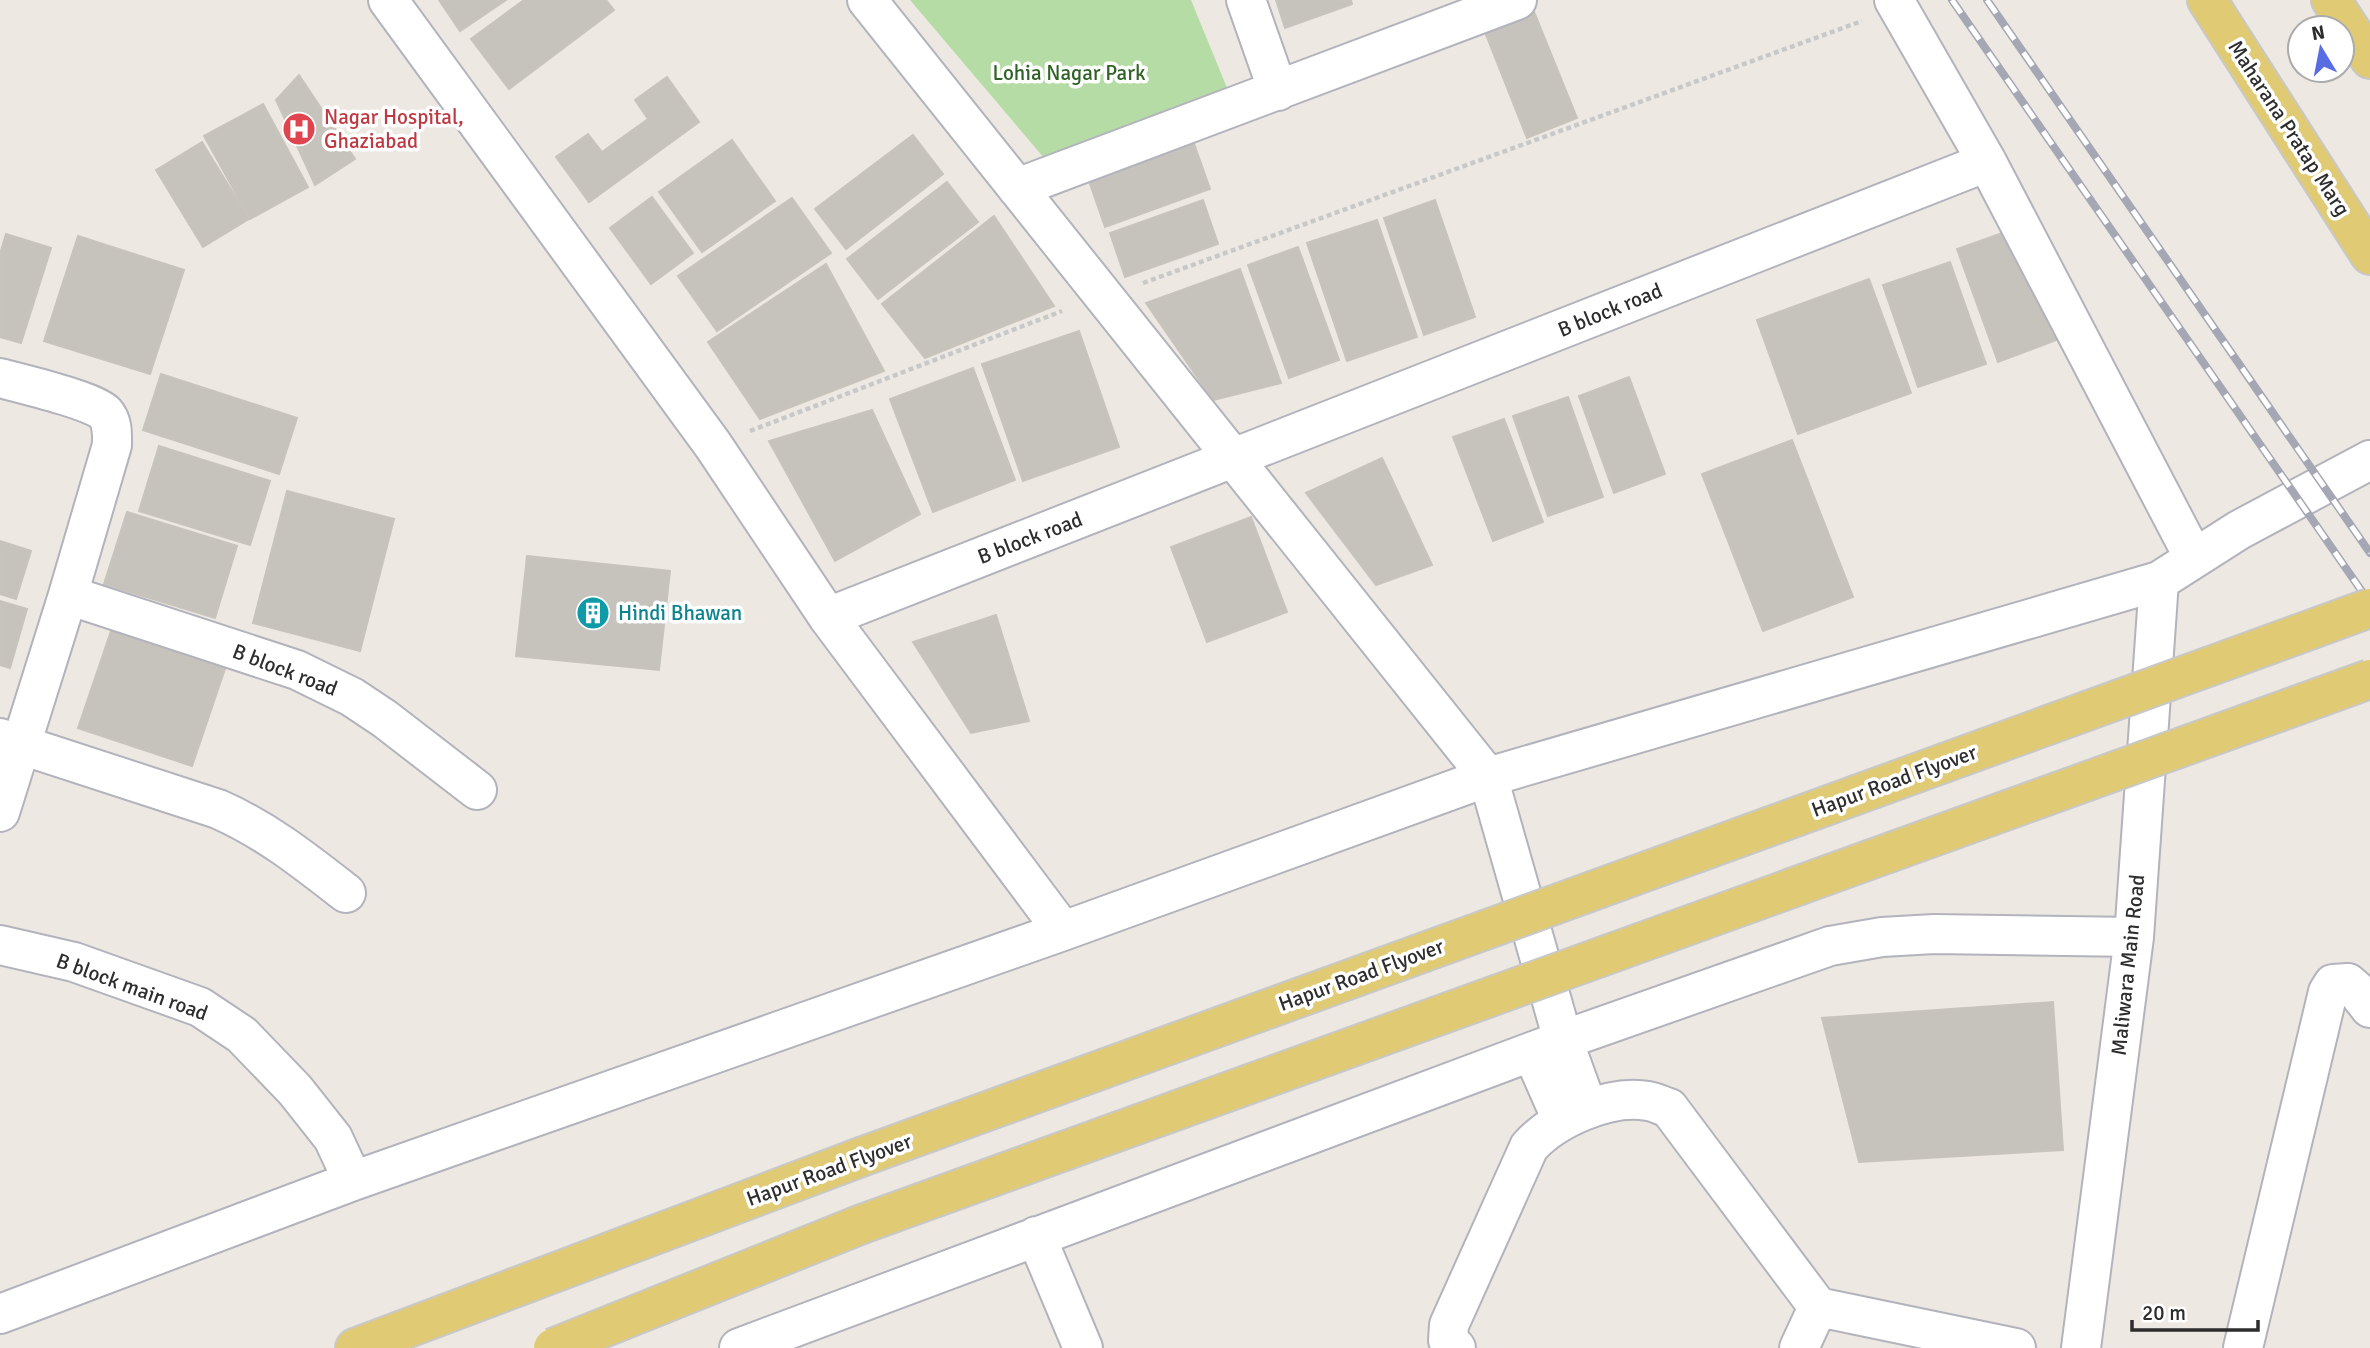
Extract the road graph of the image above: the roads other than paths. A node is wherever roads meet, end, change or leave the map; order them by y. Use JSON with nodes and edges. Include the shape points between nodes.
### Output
{"nodes":[{"id":1,"x":388,"y":0,"type":"edge"},
{"id":2,"x":867,"y":0,"type":"edge"},
{"id":3,"x":1246,"y":0,"type":"edge"},
{"id":4,"x":1517,"y":0,"type":"edge"},
{"id":5,"x":2207,"y":0,"type":"edge"},
{"id":6,"x":2331,"y":0,"type":"edge"},
{"id":7,"x":1896,"y":4,"type":"edge"},
{"id":8,"x":2370,"y":59,"type":"edge"},
{"id":9,"x":1278,"y":91,"type":"junction"},
{"id":10,"x":1987,"y":162,"type":"junction"},
{"id":11,"x":1017,"y":188,"type":"junction"},
{"id":12,"x":2370,"y":255,"type":"edge"},
{"id":13,"x":0,"y":378,"type":"edge"},
{"id":14,"x":1233,"y":459,"type":"junction"},
{"id":15,"x":2370,"y":460,"type":"edge"},
{"id":16,"x":2194,"y":558,"type":"junction"},
{"id":17,"x":2159,"y":581,"type":"junction"},
{"id":18,"x":68,"y":595,"type":"junction"},
{"id":19,"x":2370,"y":608,"type":"edge"},
{"id":20,"x":828,"y":617,"type":"junction"},
{"id":21,"x":2370,"y":679,"type":"edge"},
{"id":22,"x":10,"y":741,"type":"edge"},
{"id":23,"x":1488,"y":777,"type":"junction"},
{"id":24,"x":478,"y":790,"type":"dead end"},
{"id":25,"x":0,"y":812,"type":"edge"},
{"id":26,"x":346,"y":892,"type":"dead end"},
{"id":27,"x":1063,"y":931,"type":"junction"},
{"id":28,"x":2134,"y":936,"type":"junction"},
{"id":29,"x":0,"y":945,"type":"edge"},
{"id":30,"x":2370,"y":1008,"type":"edge"},
{"id":31,"x":1547,"y":1046,"type":"junction"},
{"id":32,"x":1575,"y":1115,"type":"junction"},
{"id":33,"x":353,"y":1181,"type":"junction"},
{"id":34,"x":1036,"y":1236,"type":"junction"},
{"id":35,"x":1818,"y":1307,"type":"junction"},
{"id":36,"x":0,"y":1314,"type":"edge"},
{"id":37,"x":355,"y":1348,"type":"edge"},
{"id":38,"x":554,"y":1348,"type":"edge"},
{"id":39,"x":739,"y":1348,"type":"edge"},
{"id":40,"x":1083,"y":1348,"type":"edge"},
{"id":41,"x":1456,"y":1348,"type":"edge"},
{"id":42,"x":1799,"y":1348,"type":"edge"},
{"id":43,"x":2016,"y":1348,"type":"edge"},
{"id":44,"x":2081,"y":1348,"type":"edge"},
{"id":45,"x":2243,"y":1348,"type":"edge"}],
"edges":[{"from":1,"to":20,"type":"street","via":[[713,445]]},
{"from":2,"to":11,"type":"street"},
{"from":3,"to":9,"type":"street"},
{"from":4,"to":9,"type":"street"},
{"from":5,"to":12,"type":"main road","name":"Maharana Pratap Marg"},
{"from":6,"to":8,"type":"main road"},
{"from":7,"to":10,"type":"street"},
{"from":9,"to":11,"type":"street"},
{"from":10,"to":14,"type":"street","name":"B block road"},
{"from":10,"to":16,"type":"street"},
{"from":11,"to":14,"type":"street"},
{"from":13,"to":18,"type":"street","via":[[89,404],[104,412],[113,429]]},
{"from":14,"to":20,"type":"street","name":"B block road"},
{"from":14,"to":23,"type":"street"},
{"from":15,"to":16,"type":"street"},
{"from":16,"to":17,"type":"street"},
{"from":17,"to":23,"type":"street"},
{"from":17,"to":28,"type":"street","name":"Maliwara Main Road"},
{"from":18,"to":22,"type":"street"},
{"from":18,"to":24,"type":"street","name":"B block road","via":[[297,670],[386,719]]},
{"from":19,"to":37,"type":"main road","name":"Hapur Road Flyover","bridge":true,"via":[[862,1157]]},
{"from":20,"to":27,"type":"street"},
{"from":21,"to":38,"type":"main road","bridge":true,"via":[[862,1224]]},
{"from":22,"to":25,"type":"street"},
{"from":22,"to":26,"type":"street","via":[[246,821]]},
{"from":23,"to":27,"type":"street"},
{"from":23,"to":31,"type":"street"},
{"from":27,"to":33,"type":"street"},
{"from":28,"to":31,"type":"street","via":[[1934,934],[1830,946]]},
{"from":28,"to":44,"type":"street","name":"Maliwara Main Road"},
{"from":29,"to":33,"type":"street","name":"B block main road","via":[[74,962],[200,1007],[242,1035],[295,1090],[333,1139]]},
{"from":30,"to":45,"type":"street","via":[[2348,983],[2333,984],[2328,992]]},
{"from":31,"to":32,"type":"street"},
{"from":31,"to":34,"type":"street"},
{"from":32,"to":35,"type":"street","via":[[1628,1100],[1669,1108]]},
{"from":32,"to":41,"type":"street","via":[[1541,1134],[1529,1147],[1449,1325],[1448,1340]]},
{"from":33,"to":36,"type":"street"},
{"from":34,"to":39,"type":"street"},
{"from":34,"to":40,"type":"street"},
{"from":35,"to":42,"type":"street"},
{"from":35,"to":43,"type":"street"}]}
